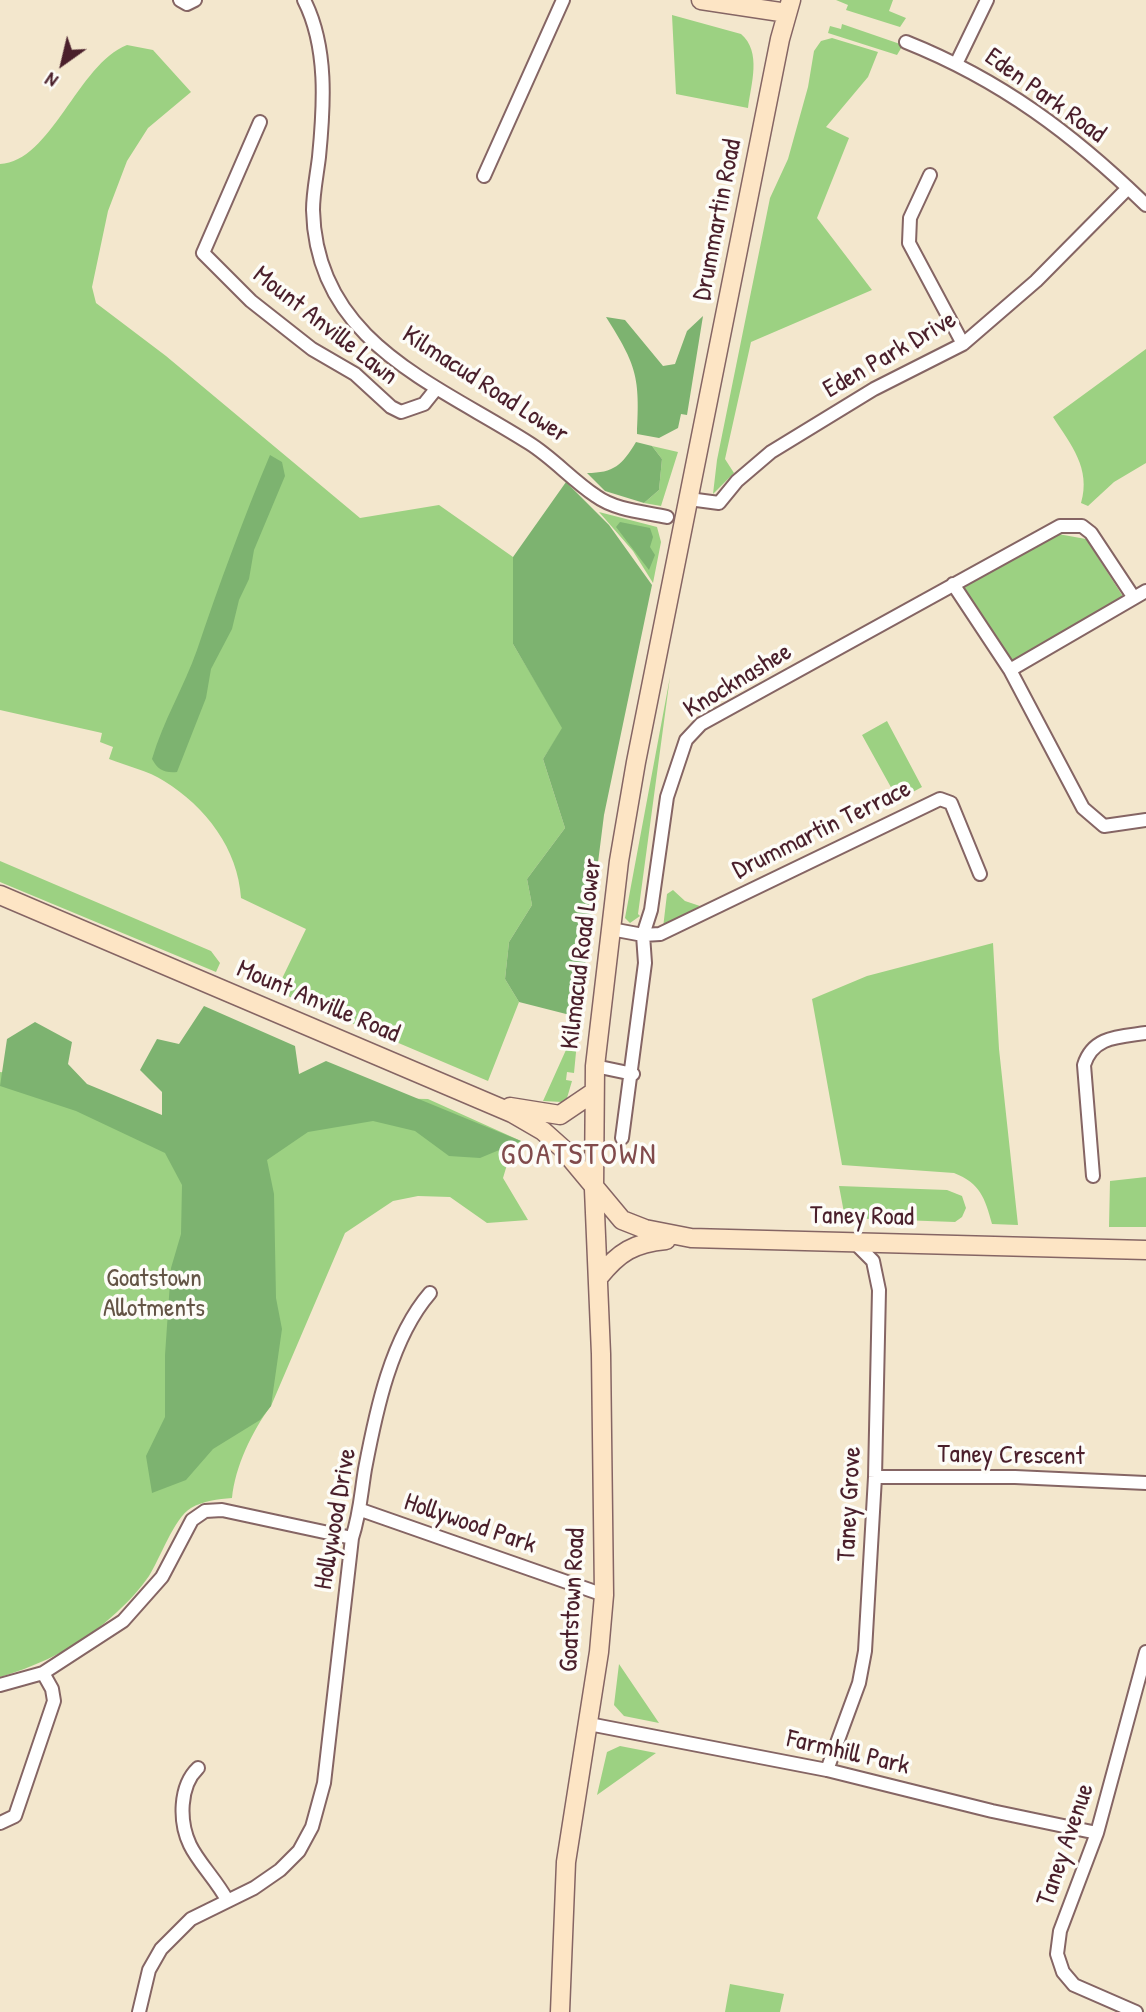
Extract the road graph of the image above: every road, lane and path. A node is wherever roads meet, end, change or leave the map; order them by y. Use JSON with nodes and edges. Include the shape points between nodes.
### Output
{"nodes":[{"id":1,"x":180,"y":0,"type":"edge"},
{"id":2,"x":195,"y":0,"type":"edge"},
{"id":3,"x":304,"y":0,"type":"edge"},
{"id":4,"x":563,"y":0,"type":"edge"},
{"id":5,"x":701,"y":0,"type":"edge"},
{"id":6,"x":987,"y":0,"type":"edge"},
{"id":7,"x":788,"y":7,"type":"edge"},
{"id":8,"x":906,"y":41,"type":"dead end"},
{"id":9,"x":957,"y":62,"type":"junction"},
{"id":10,"x":260,"y":122,"type":"dead end"},
{"id":11,"x":930,"y":175,"type":"dead end"},
{"id":12,"x":484,"y":176,"type":"dead end"},
{"id":13,"x":1128,"y":188,"type":"junction"},
{"id":14,"x":1146,"y":205,"type":"edge"},
{"id":15,"x":963,"y":344,"type":"junction"},
{"id":16,"x":436,"y":389,"type":"junction"},
{"id":17,"x":689,"y":499,"type":"junction"},
{"id":18,"x":667,"y":517,"type":"dead end"},
{"id":19,"x":685,"y":521,"type":"joint"},
{"id":20,"x":953,"y":584,"type":"junction"},
{"id":21,"x":1146,"y":591,"type":"edge"},
{"id":22,"x":1134,"y":598,"type":"junction"},
{"id":23,"x":1010,"y":670,"type":"junction"},
{"id":24,"x":1146,"y":820,"type":"edge"},
{"id":25,"x":980,"y":874,"type":"dead end"},
{"id":26,"x":0,"y":895,"type":"edge"},
{"id":27,"x":611,"y":929,"type":"junction"},
{"id":28,"x":643,"y":935,"type":"junction"},
{"id":29,"x":1146,"y":1033,"type":"edge"},
{"id":30,"x":595,"y":1066,"type":"junction"},
{"id":31,"x":633,"y":1074,"type":"junction"},
{"id":32,"x":594,"y":1092,"type":"junction"},
{"id":33,"x":493,"y":1104,"type":"junction"},
{"id":34,"x":622,"y":1138,"type":"dead end"},
{"id":35,"x":1093,"y":1176,"type":"dead end"},
{"id":36,"x":594,"y":1189,"type":"junction"},
{"id":37,"x":691,"y":1238,"type":"junction"},
{"id":38,"x":855,"y":1243,"type":"junction"},
{"id":39,"x":1146,"y":1250,"type":"edge"},
{"id":40,"x":599,"y":1277,"type":"junction"},
{"id":41,"x":430,"y":1293,"type":"dead end"},
{"id":42,"x":875,"y":1477,"type":"junction"},
{"id":43,"x":1146,"y":1483,"type":"edge"},
{"id":44,"x":361,"y":1510,"type":"junction"},
{"id":45,"x":352,"y":1538,"type":"junction"},
{"id":46,"x":604,"y":1595,"type":"junction"},
{"id":47,"x":1146,"y":1652,"type":"edge"},
{"id":48,"x":44,"y":1674,"type":"junction"},
{"id":49,"x":0,"y":1685,"type":"edge"},
{"id":50,"x":589,"y":1724,"type":"junction"},
{"id":51,"x":198,"y":1768,"type":"dead end"},
{"id":52,"x":827,"y":1770,"type":"junction"},
{"id":53,"x":0,"y":1823,"type":"edge"},
{"id":54,"x":1097,"y":1833,"type":"junction"},
{"id":55,"x":227,"y":1900,"type":"junction"},
{"id":56,"x":139,"y":2012,"type":"edge"},
{"id":57,"x":560,"y":2012,"type":"edge"},
{"id":58,"x":1136,"y":2012,"type":"edge"}],
"edges":[{"from":1,"to":2,"type":"street","via":[[187,4]]},
{"from":3,"to":16,"type":"street","name":"Kilmacud Road Lower","via":[[320,48],[322,122],[313,209],[321,263],[333,291],[364,333],[399,365]]},
{"from":4,"to":12,"type":"street"},
{"from":5,"to":7,"type":"main road","name":"Drummartin Road"},
{"from":6,"to":9,"type":"street"},
{"from":7,"to":17,"type":"main road","name":"Drummartin Road"},
{"from":8,"to":9,"type":"street","name":"Eden Park Road"},
{"from":9,"to":13,"type":"street","name":"Eden Park Road","via":[[1049,120]]},
{"from":10,"to":16,"type":"street","name":"Mount Anville Lawn","via":[[203,253],[251,301],[312,349],[355,374],[391,407],[401,412],[424,404]]},
{"from":11,"to":15,"type":"street","via":[[910,218],[909,243]]},
{"from":13,"to":14,"type":"street","name":"Eden Park Road"},
{"from":13,"to":15,"type":"street","name":"Eden Park Drive","via":[[1036,281]]},
{"from":15,"to":17,"type":"street","name":"Eden Park Drive","via":[[874,389],[771,452],[719,503]]},
{"from":16,"to":18,"type":"street","name":"Kilmacud Road Lower","via":[[529,442],[602,499]]},
{"from":17,"to":19,"type":"main road","name":"Drummartin Road"},
{"from":19,"to":27,"type":"main road","name":"Kilmacud Road Lower","via":[[635,762]]},
{"from":20,"to":22,"type":"street","name":"Knocknashee","via":[[1060,526],[1082,526]]},
{"from":20,"to":23,"type":"street"},
{"from":20,"to":28,"type":"street","name":"Knocknashee","via":[[701,724],[686,740],[667,797],[651,910]]},
{"from":21,"to":22,"type":"street"},
{"from":22,"to":23,"type":"street"},
{"from":23,"to":24,"type":"street","via":[[1083,808],[1104,826]]},
{"from":25,"to":28,"type":"street","name":"Drummartin Terrace","via":[[951,803],[940,799],[660,934]]},
{"from":26,"to":33,"type":"main road","name":"Mount Anville Road"},
{"from":27,"to":28,"type":"street"},
{"from":27,"to":30,"type":"main road","name":"Kilmacud Road Lower"},
{"from":28,"to":31,"type":"street","name":"Knocknashee","via":[[645,963]]},
{"from":29,"to":35,"type":"street","via":[[1109,1038],[1093,1046],[1084,1065]]},
{"from":30,"to":31,"type":"street"},
{"from":30,"to":32,"type":"main road","name":"Kilmacud Road Lower"},
{"from":31,"to":34,"type":"street","name":"Knocknashee"},
{"from":32,"to":33,"type":"main road","via":[[560,1115]]},
{"from":32,"to":36,"type":"main road","name":"Kilmacud Road Lower"},
{"from":33,"to":36,"type":"main road","name":"Mount Anville Road","via":[[556,1142]]},
{"from":36,"to":37,"type":"main road","name":"Taney Road","via":[[629,1224]]},
{"from":36,"to":40,"type":"main road","name":"Goatstown Road"},
{"from":37,"to":38,"type":"main road","name":"Taney Road"},
{"from":37,"to":40,"type":"main road","via":[[629,1246]]},
{"from":38,"to":39,"type":"main road","name":"Taney Road"},
{"from":38,"to":42,"type":"street","name":"Taney Grove","via":[[873,1261],[879,1290]]},
{"from":40,"to":46,"type":"main road","name":"Goatstown Road"},
{"from":41,"to":44,"type":"street","name":"Hollywood Drive","via":[[415,1310],[384,1390],[365,1470]]},
{"from":42,"to":43,"type":"street","name":"Taney Crescent"},
{"from":42,"to":52,"type":"street","name":"Taney Grove","via":[[865,1651],[859,1683]]},
{"from":44,"to":45,"type":"street","name":"Hollywood Drive"},
{"from":44,"to":46,"type":"street","name":"Hollywood Park"},
{"from":45,"to":48,"type":"street","via":[[222,1510],[205,1511],[192,1520],[162,1577],[123,1620]]},
{"from":45,"to":55,"type":"street","name":"Hollywood Drive","via":[[319,1807],[299,1851],[254,1888]]},
{"from":46,"to":50,"type":"main road","name":"Goatstown Road"},
{"from":47,"to":54,"type":"street","name":"Taney Avenue"},
{"from":48,"to":49,"type":"street"},
{"from":48,"to":53,"type":"street","via":[[54,1701],[15,1816]]},
{"from":50,"to":52,"type":"street","name":"Farmhill Park"},
{"from":50,"to":57,"type":"main road","name":"Goatstown Road","via":[[566,1862]]},
{"from":51,"to":55,"type":"street","via":[[189,1776],[182,1802],[190,1845]]},
{"from":52,"to":54,"type":"street","name":"Farmhill Park"},
{"from":54,"to":58,"type":"street","name":"Taney Avenue","via":[[1060,1931],[1058,1954],[1063,1972],[1074,1985]]},
{"from":55,"to":56,"type":"street","name":"Hollywood Drive","via":[[191,1919],[161,1949],[149,1970]]}]}
